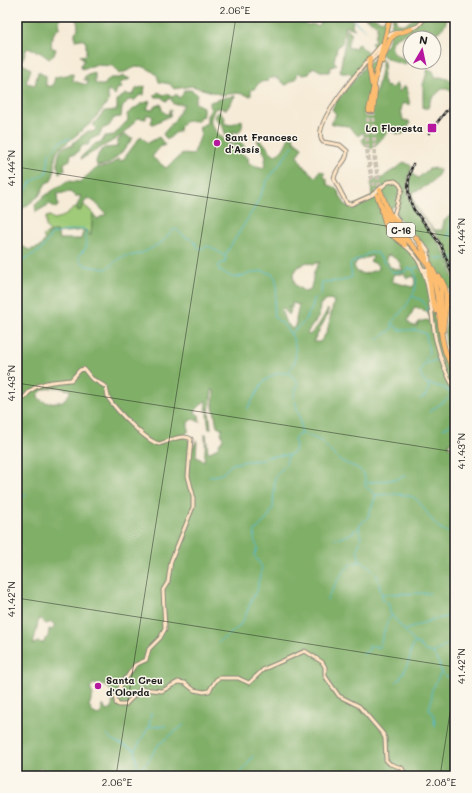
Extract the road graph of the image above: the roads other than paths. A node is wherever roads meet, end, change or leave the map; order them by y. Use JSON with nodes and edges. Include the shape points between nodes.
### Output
{"nodes":[{"id":1,"x":391,"y":17,"type":"edge"},
{"id":2,"x":426,"y":17,"type":"edge"},
{"id":3,"x":410,"y":29,"type":"junction"},
{"id":4,"x":389,"y":35,"type":"dead end"},
{"id":5,"x":380,"y":51,"type":"junction"},
{"id":6,"x":369,"y":61,"type":"junction"},
{"id":7,"x":381,"y":61,"type":"junction"},
{"id":8,"x":372,"y":93,"type":"junction"},
{"id":9,"x":377,"y":195,"type":"junction"},
{"id":10,"x":398,"y":202,"type":"junction"},
{"id":11,"x":391,"y":214,"type":"dead end"},
{"id":12,"x":389,"y":223,"type":"joint"},
{"id":13,"x":410,"y":233,"type":"junction"},
{"id":14,"x":415,"y":237,"type":"joint"},
{"id":15,"x":405,"y":245,"type":"junction"},
{"id":16,"x":427,"y":261,"type":"junction"},
{"id":17,"x":422,"y":265,"type":"junction"},
{"id":18,"x":427,"y":286,"type":"junction"},
{"id":19,"x":448,"y":356,"type":"junction"},
{"id":20,"x":455,"y":365,"type":"edge"},
{"id":21,"x":455,"y":368,"type":"edge"},
{"id":22,"x":455,"y":371,"type":"edge"},
{"id":23,"x":455,"y":389,"type":"edge"},
{"id":24,"x":17,"y":397,"type":"edge"},
{"id":25,"x":406,"y":776,"type":"edge"}],
"edges":[{"from":1,"to":5,"type":"highway"},
{"from":2,"to":3,"type":"main road","via":[[418,26]]},
{"from":3,"to":4,"type":"main road"},
{"from":3,"to":5,"type":"highway","via":[[394,35]]},
{"from":5,"to":6,"type":"main road"},
{"from":5,"to":7,"type":"highway"},
{"from":6,"to":8,"type":"highway"},
{"from":6,"to":9,"type":"main road","via":[[333,105],[320,133],[321,140],[325,143],[340,145],[347,152],[347,157],[336,170],[334,177],[346,202],[352,204]]},
{"from":7,"to":8,"type":"highway"},
{"from":7,"to":8,"type":"highway","via":[[371,111]]},
{"from":9,"to":10,"type":"main road","via":[[388,182],[395,181],[402,189]]},
{"from":9,"to":13,"type":"highway","via":[[392,217]]},
{"from":9,"to":15,"type":"highway","via":[[388,232]]},
{"from":9,"to":16,"type":"highway","number":"C-16","via":[[391,222]]},
{"from":10,"to":11,"type":"main road"},
{"from":10,"to":13,"type":"main road","via":[[395,216]]},
{"from":12,"to":15,"type":"main road","via":[[394,235]]},
{"from":12,"to":16,"type":"highway"},
{"from":13,"to":14,"type":"main road"},
{"from":14,"to":16,"type":"highway"},
{"from":15,"to":17,"type":"main road"},
{"from":16,"to":19,"type":"highway","number":"C-16","via":[[444,284],[447,294],[443,330]]},
{"from":16,"to":22,"type":"highway","via":[[432,300],[439,316],[443,348]]},
{"from":17,"to":18,"type":"main road"},
{"from":17,"to":18,"type":"main road","via":[[424,270],[427,270]]},
{"from":18,"to":23,"type":"main road","via":[[437,344]]},
{"from":19,"to":20,"type":"highway"},
{"from":19,"to":21,"type":"highway","number":"C-16"},
{"from":24,"to":25,"type":"main road","via":[[24,398],[40,383],[71,380],[83,369],[91,378],[106,387],[109,398],[123,417],[145,437],[159,444],[173,439],[191,439],[188,476],[193,493],[193,506],[171,560],[168,582],[162,590],[165,629],[149,649],[146,660],[134,666],[121,682],[114,697],[117,704],[127,704],[141,689],[161,691],[176,682],[185,683],[192,689],[203,692],[208,692],[219,678],[238,678],[249,683],[263,670],[303,650],[322,662],[325,676],[338,696],[359,706],[383,734],[386,760],[402,768]]}]}
